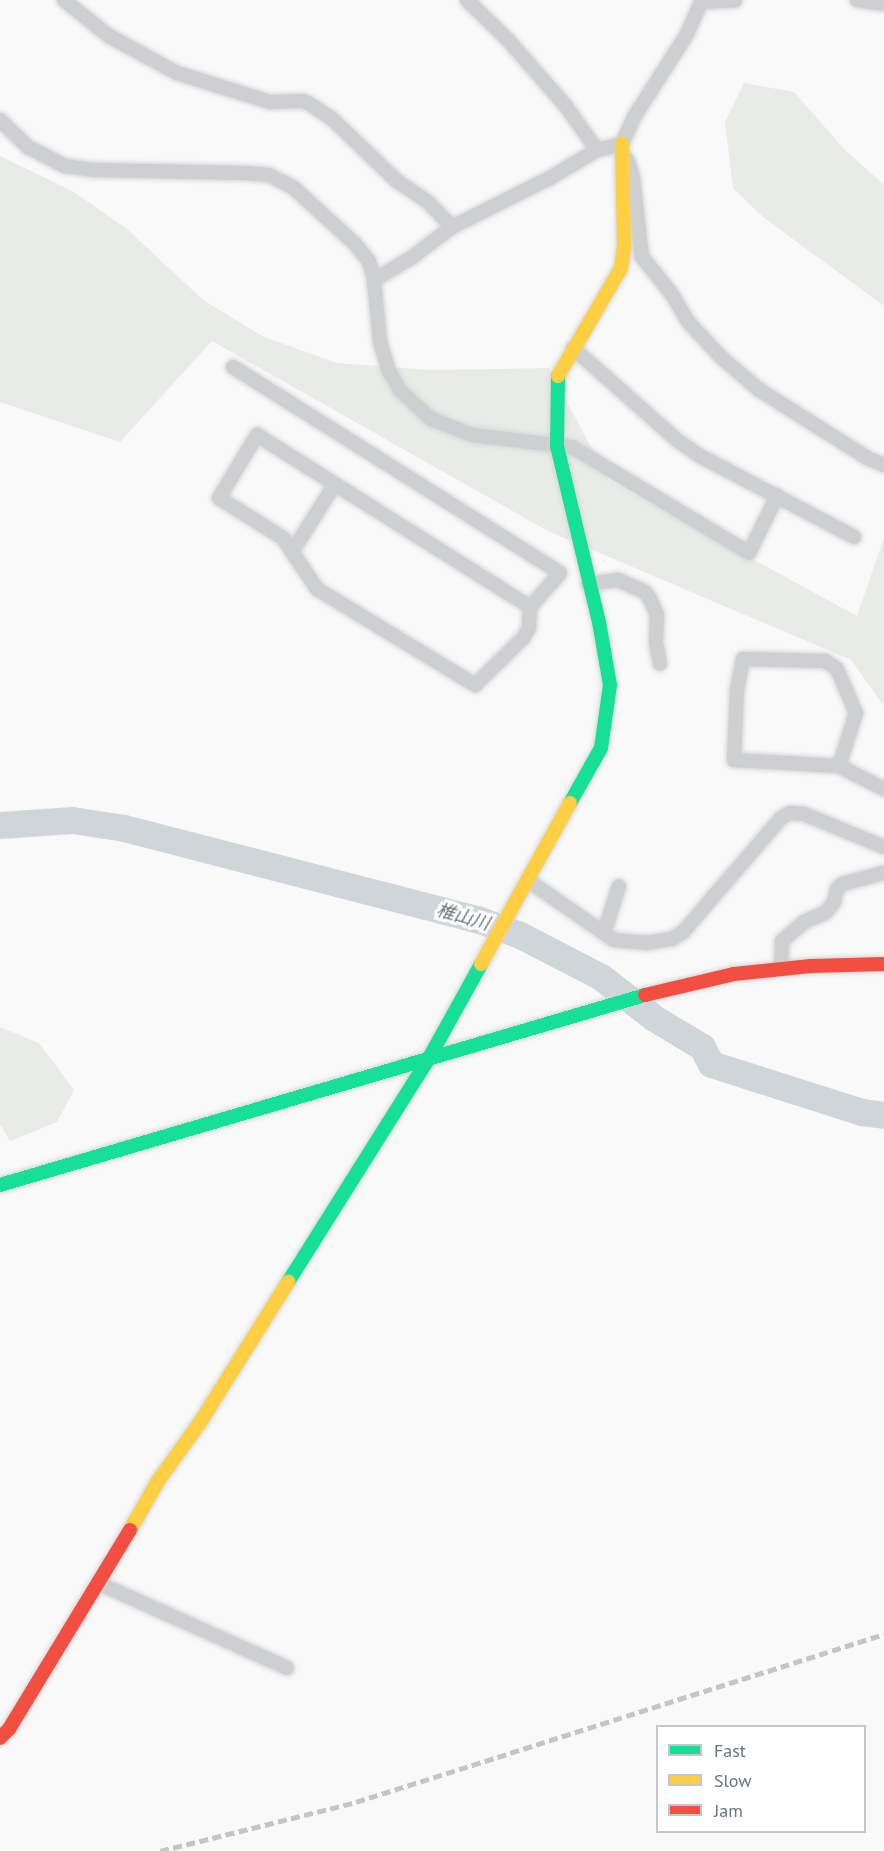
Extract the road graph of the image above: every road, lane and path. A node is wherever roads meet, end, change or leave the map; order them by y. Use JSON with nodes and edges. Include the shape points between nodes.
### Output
{"nodes":[{"id":1,"x":64,"y":0,"type":"edge"},
{"id":2,"x":467,"y":0,"type":"edge"},
{"id":3,"x":735,"y":0,"type":"edge"},
{"id":4,"x":857,"y":0,"type":"edge"},
{"id":5,"x":702,"y":1,"type":"edge"},
{"id":6,"x":884,"y":4,"type":"edge"},
{"id":7,"x":0,"y":120,"type":"edge"},
{"id":8,"x":622,"y":144,"type":"junction"},
{"id":9,"x":597,"y":150,"type":"junction"},
{"id":10,"x":452,"y":227,"type":"junction"},
{"id":11,"x":374,"y":280,"type":"junction"},
{"id":12,"x":573,"y":348,"type":"junction"},
{"id":13,"x":233,"y":367,"type":"dead end"},
{"id":14,"x":557,"y":446,"type":"junction"},
{"id":15,"x":884,"y":465,"type":"edge"},
{"id":16,"x":335,"y":484,"type":"junction"},
{"id":17,"x":777,"y":496,"type":"junction"},
{"id":18,"x":854,"y":537,"type":"dead end"},
{"id":19,"x":292,"y":552,"type":"junction"},
{"id":20,"x":585,"y":568,"type":"junction"},
{"id":21,"x":560,"y":573,"type":"junction"},
{"id":22,"x":588,"y":584,"type":"junction"},
{"id":23,"x":530,"y":607,"type":"junction"},
{"id":24,"x":660,"y":664,"type":"dead end"},
{"id":25,"x":839,"y":766,"type":"junction"},
{"id":26,"x":884,"y":789,"type":"edge"},
{"id":27,"x":884,"y":847,"type":"edge"},
{"id":28,"x":884,"y":873,"type":"edge"},
{"id":29,"x":526,"y":886,"type":"junction"},
{"id":30,"x":619,"y":886,"type":"dead end"},
{"id":31,"x":604,"y":933,"type":"junction"},
{"id":32,"x":884,"y":964,"type":"edge"},
{"id":33,"x":781,"y":969,"type":"junction"},
{"id":34,"x":429,"y":1058,"type":"junction"},
{"id":35,"x":0,"y":1185,"type":"edge"},
{"id":36,"x":98,"y":1583,"type":"junction"},
{"id":37,"x":287,"y":1668,"type":"dead end"},
{"id":38,"x":0,"y":1738,"type":"edge"}],
"edges":[{"from":1,"to":10,"type":"street","via":[[109,36],[177,73],[270,102],[308,104],[330,118]]},
{"from":2,"to":9,"type":"street","via":[[565,105]]},
{"from":3,"to":5,"type":"street"},
{"from":4,"to":6,"type":"street"},
{"from":5,"to":8,"type":"street","via":[[687,34],[634,117]]},
{"from":7,"to":11,"type":"street","via":[[28,147],[65,166],[246,173],[282,180],[355,244],[369,261]]},
{"from":8,"to":9,"type":"street"},
{"from":8,"to":12,"type":"street","via":[[621,268]]},
{"from":8,"to":15,"type":"street","via":[[633,178],[642,257],[671,292],[689,323],[758,389]]},
{"from":9,"to":10,"type":"street"},
{"from":10,"to":11,"type":"street"},
{"from":11,"to":14,"type":"street","via":[[380,342],[389,371],[416,407],[431,419],[472,435]]},
{"from":12,"to":14,"type":"street","via":[[557,378]]},
{"from":12,"to":17,"type":"street","via":[[678,441]]},
{"from":13,"to":21,"type":"street"},
{"from":14,"to":17,"type":"street","via":[[572,447],[749,552]]},
{"from":14,"to":20,"type":"street"},
{"from":16,"to":19,"type":"street"},
{"from":16,"to":19,"type":"street","via":[[257,435],[219,498],[283,538]]},
{"from":16,"to":23,"type":"street"},
{"from":17,"to":18,"type":"street"},
{"from":19,"to":23,"type":"street","via":[[317,589],[475,685],[523,638],[529,628]]},
{"from":20,"to":21,"type":"street"},
{"from":20,"to":22,"type":"street"},
{"from":21,"to":23,"type":"street"},
{"from":22,"to":24,"type":"street","via":[[618,580],[645,592],[657,614]]},
{"from":22,"to":29,"type":"street","via":[[610,685],[606,728],[601,748]]},
{"from":25,"to":25,"type":"street","via":[[734,760],[737,690],[743,659],[825,662],[837,669],[856,714]]},
{"from":25,"to":26,"type":"street"},
{"from":27,"to":31,"type":"street","via":[[815,818],[790,813],[781,818],[683,932],[672,939],[646,943],[614,940]]},
{"from":28,"to":33,"type":"street","via":[[842,884],[826,912],[804,922],[782,941]]},
{"from":29,"to":31,"type":"street"},
{"from":29,"to":34,"type":"street"},
{"from":30,"to":31,"type":"street"},
{"from":32,"to":33,"type":"street"},
{"from":33,"to":34,"type":"street","via":[[679,985]]},
{"from":34,"to":35,"type":"street"},
{"from":34,"to":36,"type":"street","via":[[199,1424],[158,1482]]},
{"from":36,"to":37,"type":"street"},
{"from":36,"to":38,"type":"street"}]}
